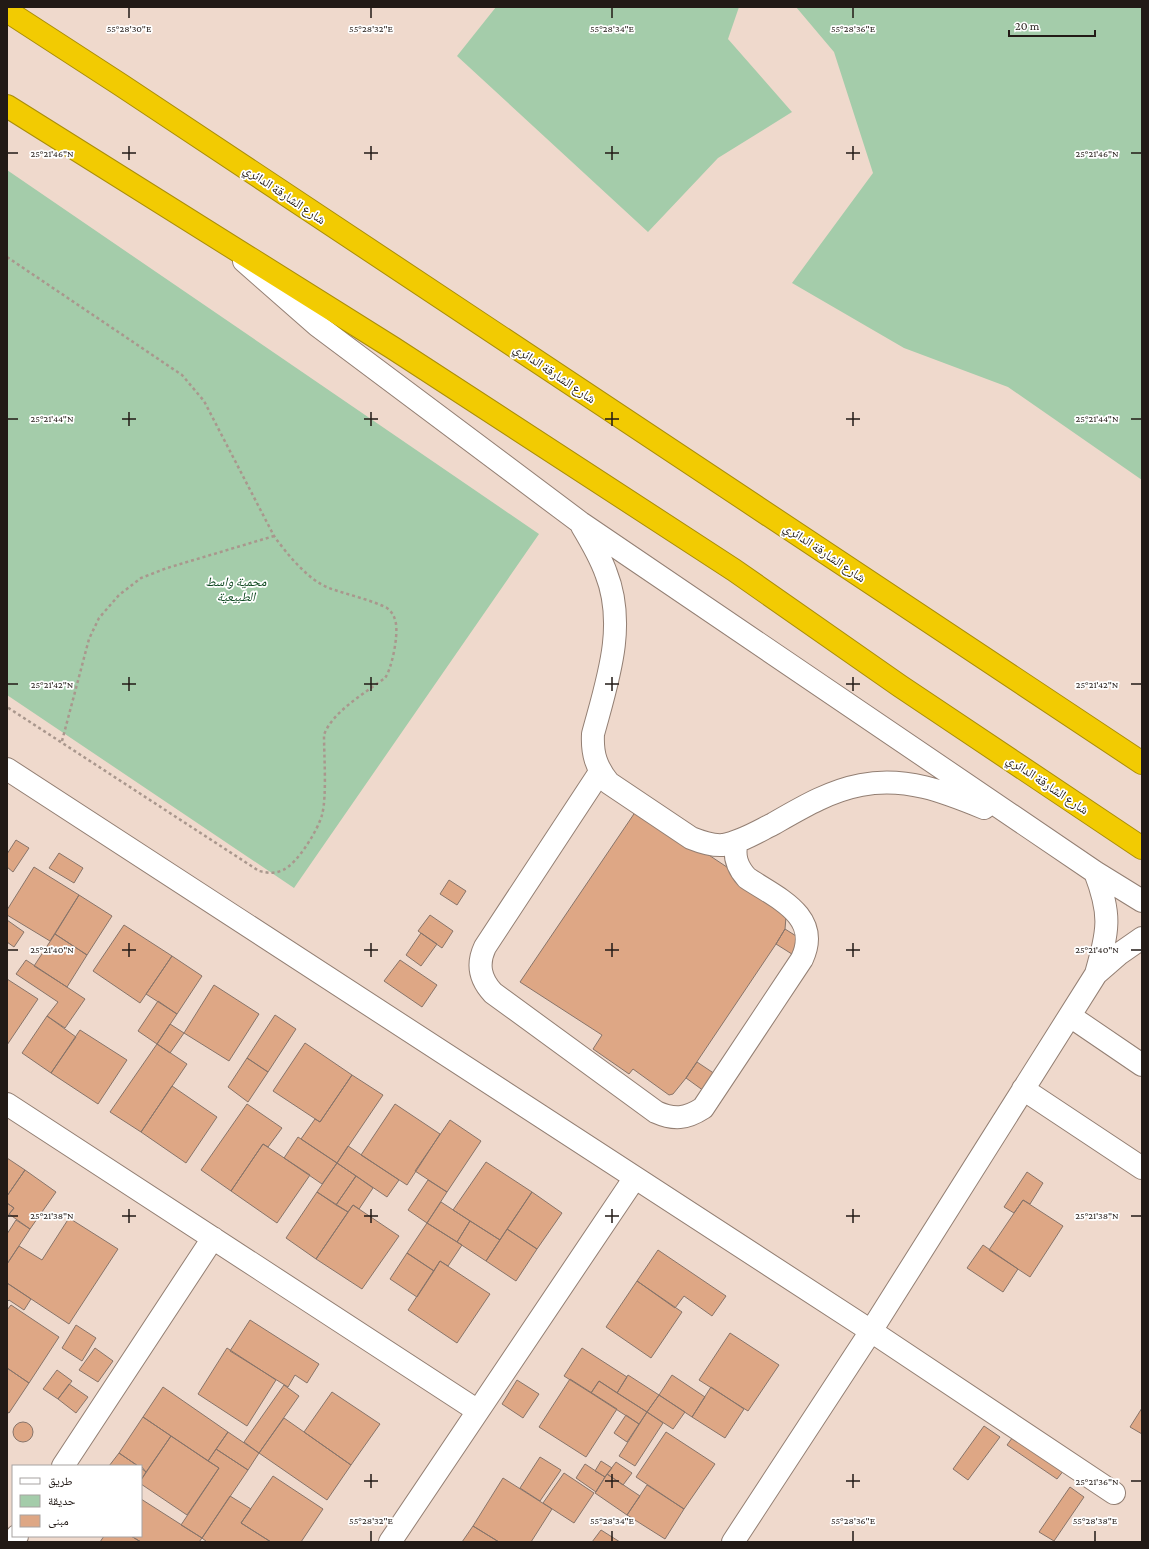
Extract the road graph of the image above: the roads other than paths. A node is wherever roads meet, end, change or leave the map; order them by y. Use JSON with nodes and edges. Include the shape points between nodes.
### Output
{"nodes":[{"id":1,"x":7,"y":11,"type":"edge"},
{"id":2,"x":7,"y":106,"type":"edge"},
{"id":3,"x":222,"y":241,"type":"junction"},
{"id":4,"x":581,"y":524,"type":"junction"},
{"id":5,"x":1142,"y":764,"type":"edge"},
{"id":6,"x":7,"y":769,"type":"edge"},
{"id":7,"x":600,"y":772,"type":"junction"},
{"id":8,"x":1027,"y":826,"type":"junction"},
{"id":9,"x":737,"y":842,"type":"junction"},
{"id":10,"x":1142,"y":848,"type":"edge"},
{"id":11,"x":1095,"y":872,"type":"junction"},
{"id":12,"x":1142,"y":900,"type":"edge"},
{"id":13,"x":1142,"y":938,"type":"edge"},
{"id":14,"x":1096,"y":974,"type":"junction"},
{"id":15,"x":1070,"y":1016,"type":"junction"},
{"id":16,"x":1142,"y":1064,"type":"edge"},
{"id":17,"x":1023,"y":1089,"type":"junction"},
{"id":18,"x":7,"y":1104,"type":"edge"},
{"id":19,"x":1142,"y":1168,"type":"edge"},
{"id":20,"x":634,"y":1178,"type":"junction"},
{"id":21,"x":213,"y":1238,"type":"junction"},
{"id":22,"x":871,"y":1331,"type":"junction"},
{"id":23,"x":478,"y":1411,"type":"junction"},
{"id":24,"x":64,"y":1465,"type":"edge"},
{"id":25,"x":1114,"y":1493,"type":"dead end"},
{"id":26,"x":390,"y":1542,"type":"edge"},
{"id":27,"x":733,"y":1542,"type":"edge"}],
"edges":[{"from":1,"to":5,"type":"highway","name":"شارع الشارقة الدائري","via":[[121,84]]},
{"from":2,"to":3,"type":"highway","name":"شارع الشارقة الدائري"},
{"from":3,"to":4,"type":"street","via":[[318,326]]},
{"from":3,"to":10,"type":"highway","name":"شارع الشارقة الدائري","via":[[400,353],[734,570],[900,686]]},
{"from":4,"to":7,"type":"street","via":[[606,574],[615,621],[613,655],[593,734],[594,760]]},
{"from":4,"to":8,"type":"street"},
{"from":6,"to":20,"type":"street"},
{"from":7,"to":9,"type":"street","via":[[609,783],[691,838],[722,845]]},
{"from":7,"to":9,"type":"street","via":[[485,947],[480,966],[486,985],[494,992],[656,1112],[667,1117],[680,1118],[692,1115],[703,1108],[807,949],[806,926],[800,916],[741,872],[735,857]]},
{"from":8,"to":9,"type":"street","via":[[934,789],[886,783],[838,791]]},
{"from":8,"to":11,"type":"street"},
{"from":11,"to":12,"type":"street"},
{"from":11,"to":14,"type":"street","via":[[1106,904],[1107,919]]},
{"from":13,"to":14,"type":"street"},
{"from":14,"to":15,"type":"street"},
{"from":15,"to":16,"type":"street"},
{"from":15,"to":17,"type":"street"},
{"from":17,"to":19,"type":"street"},
{"from":17,"to":22,"type":"street"},
{"from":18,"to":21,"type":"street"},
{"from":20,"to":22,"type":"street"},
{"from":20,"to":23,"type":"street"},
{"from":21,"to":23,"type":"street"},
{"from":21,"to":24,"type":"street"},
{"from":22,"to":25,"type":"street"},
{"from":22,"to":27,"type":"street"},
{"from":23,"to":26,"type":"street"}]}
